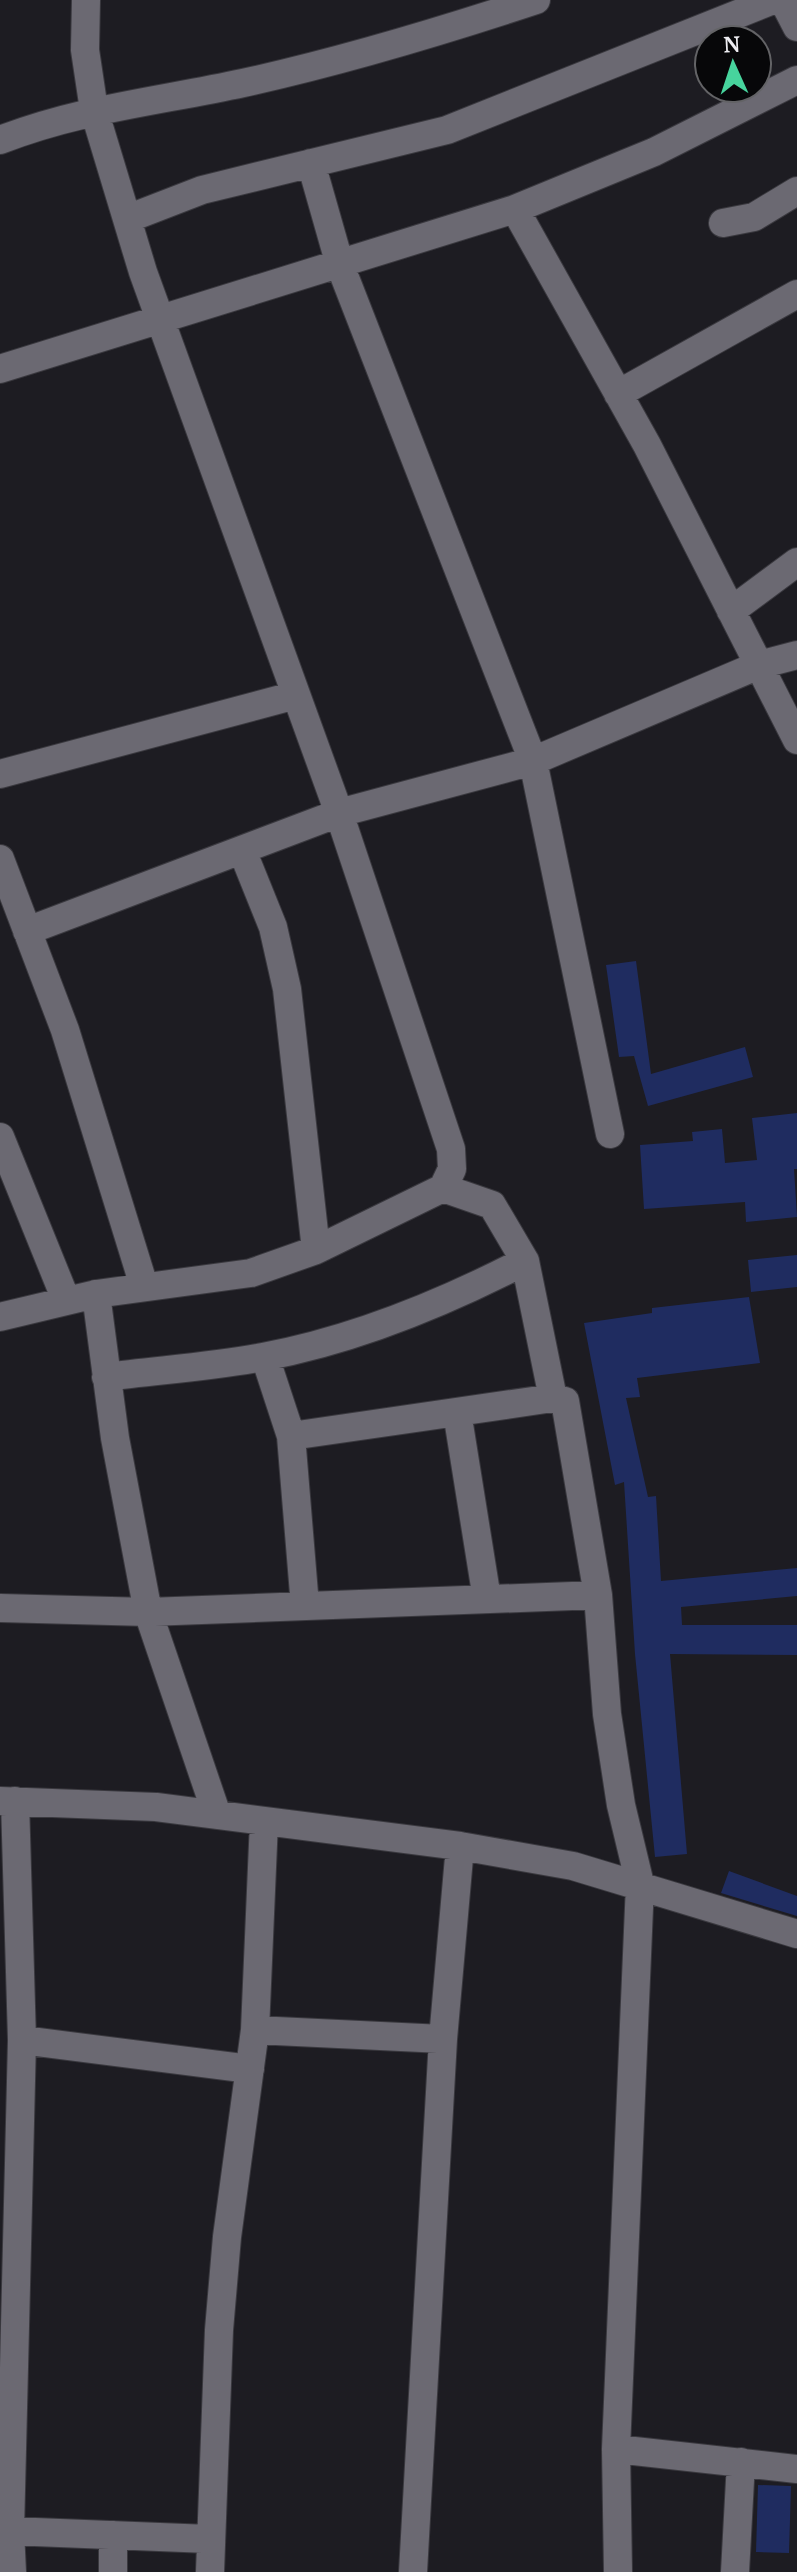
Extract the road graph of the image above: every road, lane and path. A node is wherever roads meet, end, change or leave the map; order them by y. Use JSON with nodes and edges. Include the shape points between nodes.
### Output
{"nodes":[{"id":1,"x":86,"y":0,"type":"edge"},
{"id":2,"x":536,"y":0,"type":"edge"},
{"id":3,"x":773,"y":0,"type":"edge"},
{"id":4,"x":783,"y":0,"type":"edge"},
{"id":5,"x":797,"y":27,"type":"edge"},
{"id":6,"x":797,"y":80,"type":"edge"},
{"id":7,"x":94,"y":110,"type":"junction"},
{"id":8,"x":0,"y":140,"type":"edge"},
{"id":9,"x":311,"y":163,"type":"junction"},
{"id":10,"x":797,"y":191,"type":"edge"},
{"id":11,"x":515,"y":209,"type":"junction"},
{"id":12,"x":127,"y":219,"type":"junction"},
{"id":13,"x":723,"y":223,"type":"dead end"},
{"id":14,"x":340,"y":265,"type":"junction"},
{"id":15,"x":797,"y":294,"type":"edge"},
{"id":16,"x":160,"y":320,"type":"junction"},
{"id":17,"x":0,"y":369,"type":"edge"},
{"id":18,"x":618,"y":394,"type":"junction"},
{"id":19,"x":797,"y":562,"type":"edge"},
{"id":20,"x":731,"y":611,"type":"junction"},
{"id":21,"x":797,"y":655,"type":"edge"},
{"id":22,"x":759,"y":665,"type":"junction"},
{"id":23,"x":296,"y":695,"type":"junction"},
{"id":24,"x":797,"y":740,"type":"edge"},
{"id":25,"x":533,"y":761,"type":"junction"},
{"id":26,"x":0,"y":774,"type":"edge"},
{"id":27,"x":339,"y":813,"type":"junction"},
{"id":28,"x":242,"y":850,"type":"junction"},
{"id":29,"x":0,"y":859,"type":"edge"},
{"id":30,"x":27,"y":931,"type":"junction"},
{"id":31,"x":610,"y":1134,"type":"dead end"},
{"id":32,"x":0,"y":1137,"type":"edge"},
{"id":33,"x":443,"y":1188,"type":"junction"},
{"id":34,"x":316,"y":1250,"type":"junction"},
{"id":35,"x":525,"y":1261,"type":"junction"},
{"id":36,"x":144,"y":1286,"type":"junction"},
{"id":37,"x":96,"y":1294,"type":"junction"},
{"id":38,"x":66,"y":1300,"type":"junction"},
{"id":39,"x":0,"y":1317,"type":"edge"},
{"id":40,"x":265,"y":1357,"type":"junction"},
{"id":41,"x":106,"y":1377,"type":"junction"},
{"id":42,"x":553,"y":1398,"type":"junction"},
{"id":43,"x":457,"y":1412,"type":"junction"},
{"id":44,"x":291,"y":1436,"type":"junction"},
{"id":45,"x":598,"y":1595,"type":"junction"},
{"id":46,"x":487,"y":1599,"type":"junction"},
{"id":47,"x":305,"y":1606,"type":"junction"},
{"id":48,"x":0,"y":1608,"type":"edge"},
{"id":49,"x":148,"y":1612,"type":"junction"},
{"id":50,"x":7,"y":1801,"type":"edge"},
{"id":51,"x":217,"y":1815,"type":"junction"},
{"id":52,"x":264,"y":1821,"type":"junction"},
{"id":53,"x":460,"y":1846,"type":"junction"},
{"id":54,"x":640,"y":1884,"type":"junction"},
{"id":55,"x":797,"y":1934,"type":"edge"},
{"id":56,"x":255,"y":2030,"type":"junction"},
{"id":57,"x":443,"y":2039,"type":"junction"},
{"id":58,"x":22,"y":2040,"type":"junction"},
{"id":59,"x":250,"y":2069,"type":"junction"},
{"id":60,"x":616,"y":2449,"type":"junction"},
{"id":61,"x":741,"y":2462,"type":"junction"},
{"id":62,"x":797,"y":2469,"type":"edge"},
{"id":63,"x":5,"y":2530,"type":"edge"},
{"id":64,"x":113,"y":2535,"type":"junction"},
{"id":65,"x":209,"y":2539,"type":"junction"},
{"id":66,"x":12,"y":2572,"type":"edge"},
{"id":67,"x":113,"y":2572,"type":"edge"},
{"id":68,"x":210,"y":2572,"type":"edge"},
{"id":69,"x":413,"y":2572,"type":"edge"},
{"id":70,"x":618,"y":2572,"type":"edge"},
{"id":71,"x":735,"y":2572,"type":"edge"}],
"edges":[{"from":1,"to":7,"type":"street","via":[[85,50]]},
{"from":2,"to":7,"type":"street","via":[[386,49]]},
{"from":3,"to":9,"type":"street","via":[[447,130]]},
{"from":4,"to":5,"type":"street"},
{"from":6,"to":11,"type":"street","via":[[654,152]]},
{"from":7,"to":8,"type":"street"},
{"from":7,"to":12,"type":"street"},
{"from":9,"to":12,"type":"street","via":[[202,190]]},
{"from":9,"to":14,"type":"street"},
{"from":10,"to":13,"type":"street","via":[[754,217]]},
{"from":11,"to":14,"type":"street"},
{"from":11,"to":18,"type":"street"},
{"from":12,"to":16,"type":"street"},
{"from":14,"to":16,"type":"street"},
{"from":14,"to":25,"type":"street"},
{"from":15,"to":18,"type":"street"},
{"from":16,"to":17,"type":"street"},
{"from":16,"to":23,"type":"street"},
{"from":18,"to":20,"type":"street"},
{"from":19,"to":20,"type":"street"},
{"from":20,"to":22,"type":"street"},
{"from":21,"to":22,"type":"street"},
{"from":22,"to":24,"type":"street"},
{"from":22,"to":25,"type":"street"},
{"from":23,"to":26,"type":"street"},
{"from":23,"to":27,"type":"street"},
{"from":25,"to":27,"type":"street"},
{"from":25,"to":31,"type":"street"},
{"from":27,"to":28,"type":"street"},
{"from":27,"to":33,"type":"street","via":[[451,1149],[452,1169]]},
{"from":28,"to":30,"type":"street"},
{"from":28,"to":34,"type":"street","via":[[273,927],[287,989]]},
{"from":29,"to":30,"type":"street"},
{"from":30,"to":36,"type":"street","via":[[65,1030]]},
{"from":32,"to":38,"type":"street"},
{"from":33,"to":34,"type":"street"},
{"from":33,"to":35,"type":"street","via":[[492,1205]]},
{"from":34,"to":36,"type":"street","via":[[251,1273]]},
{"from":35,"to":40,"type":"street","via":[[467,1291],[379,1325]]},
{"from":35,"to":42,"type":"street"},
{"from":36,"to":37,"type":"street"},
{"from":37,"to":38,"type":"street"},
{"from":37,"to":41,"type":"street"},
{"from":38,"to":39,"type":"street"},
{"from":40,"to":41,"type":"street"},
{"from":40,"to":44,"type":"street"},
{"from":41,"to":49,"type":"street"},
{"from":42,"to":43,"type":"street"},
{"from":42,"to":45,"type":"street","via":[[565,1401],[570,1411]]},
{"from":43,"to":44,"type":"street"},
{"from":43,"to":46,"type":"street"},
{"from":44,"to":47,"type":"street"},
{"from":45,"to":46,"type":"street"},
{"from":45,"to":54,"type":"street","via":[[607,1714]]},
{"from":46,"to":47,"type":"street"},
{"from":47,"to":49,"type":"street"},
{"from":48,"to":49,"type":"street"},
{"from":49,"to":51,"type":"street"},
{"from":50,"to":51,"type":"street"},
{"from":50,"to":58,"type":"street"},
{"from":51,"to":52,"type":"street"},
{"from":52,"to":53,"type":"street"},
{"from":52,"to":56,"type":"street"},
{"from":53,"to":54,"type":"street"},
{"from":53,"to":57,"type":"street"},
{"from":54,"to":55,"type":"street"},
{"from":54,"to":60,"type":"street"},
{"from":56,"to":57,"type":"street"},
{"from":56,"to":59,"type":"street"},
{"from":57,"to":69,"type":"street"},
{"from":58,"to":59,"type":"street"},
{"from":58,"to":63,"type":"street"},
{"from":59,"to":65,"type":"street","via":[[221,2299]]},
{"from":60,"to":61,"type":"street"},
{"from":60,"to":70,"type":"street"},
{"from":61,"to":62,"type":"street"},
{"from":61,"to":71,"type":"street"},
{"from":63,"to":64,"type":"street"},
{"from":63,"to":66,"type":"street"},
{"from":64,"to":65,"type":"street"},
{"from":64,"to":67,"type":"street"},
{"from":65,"to":68,"type":"street"}]}
